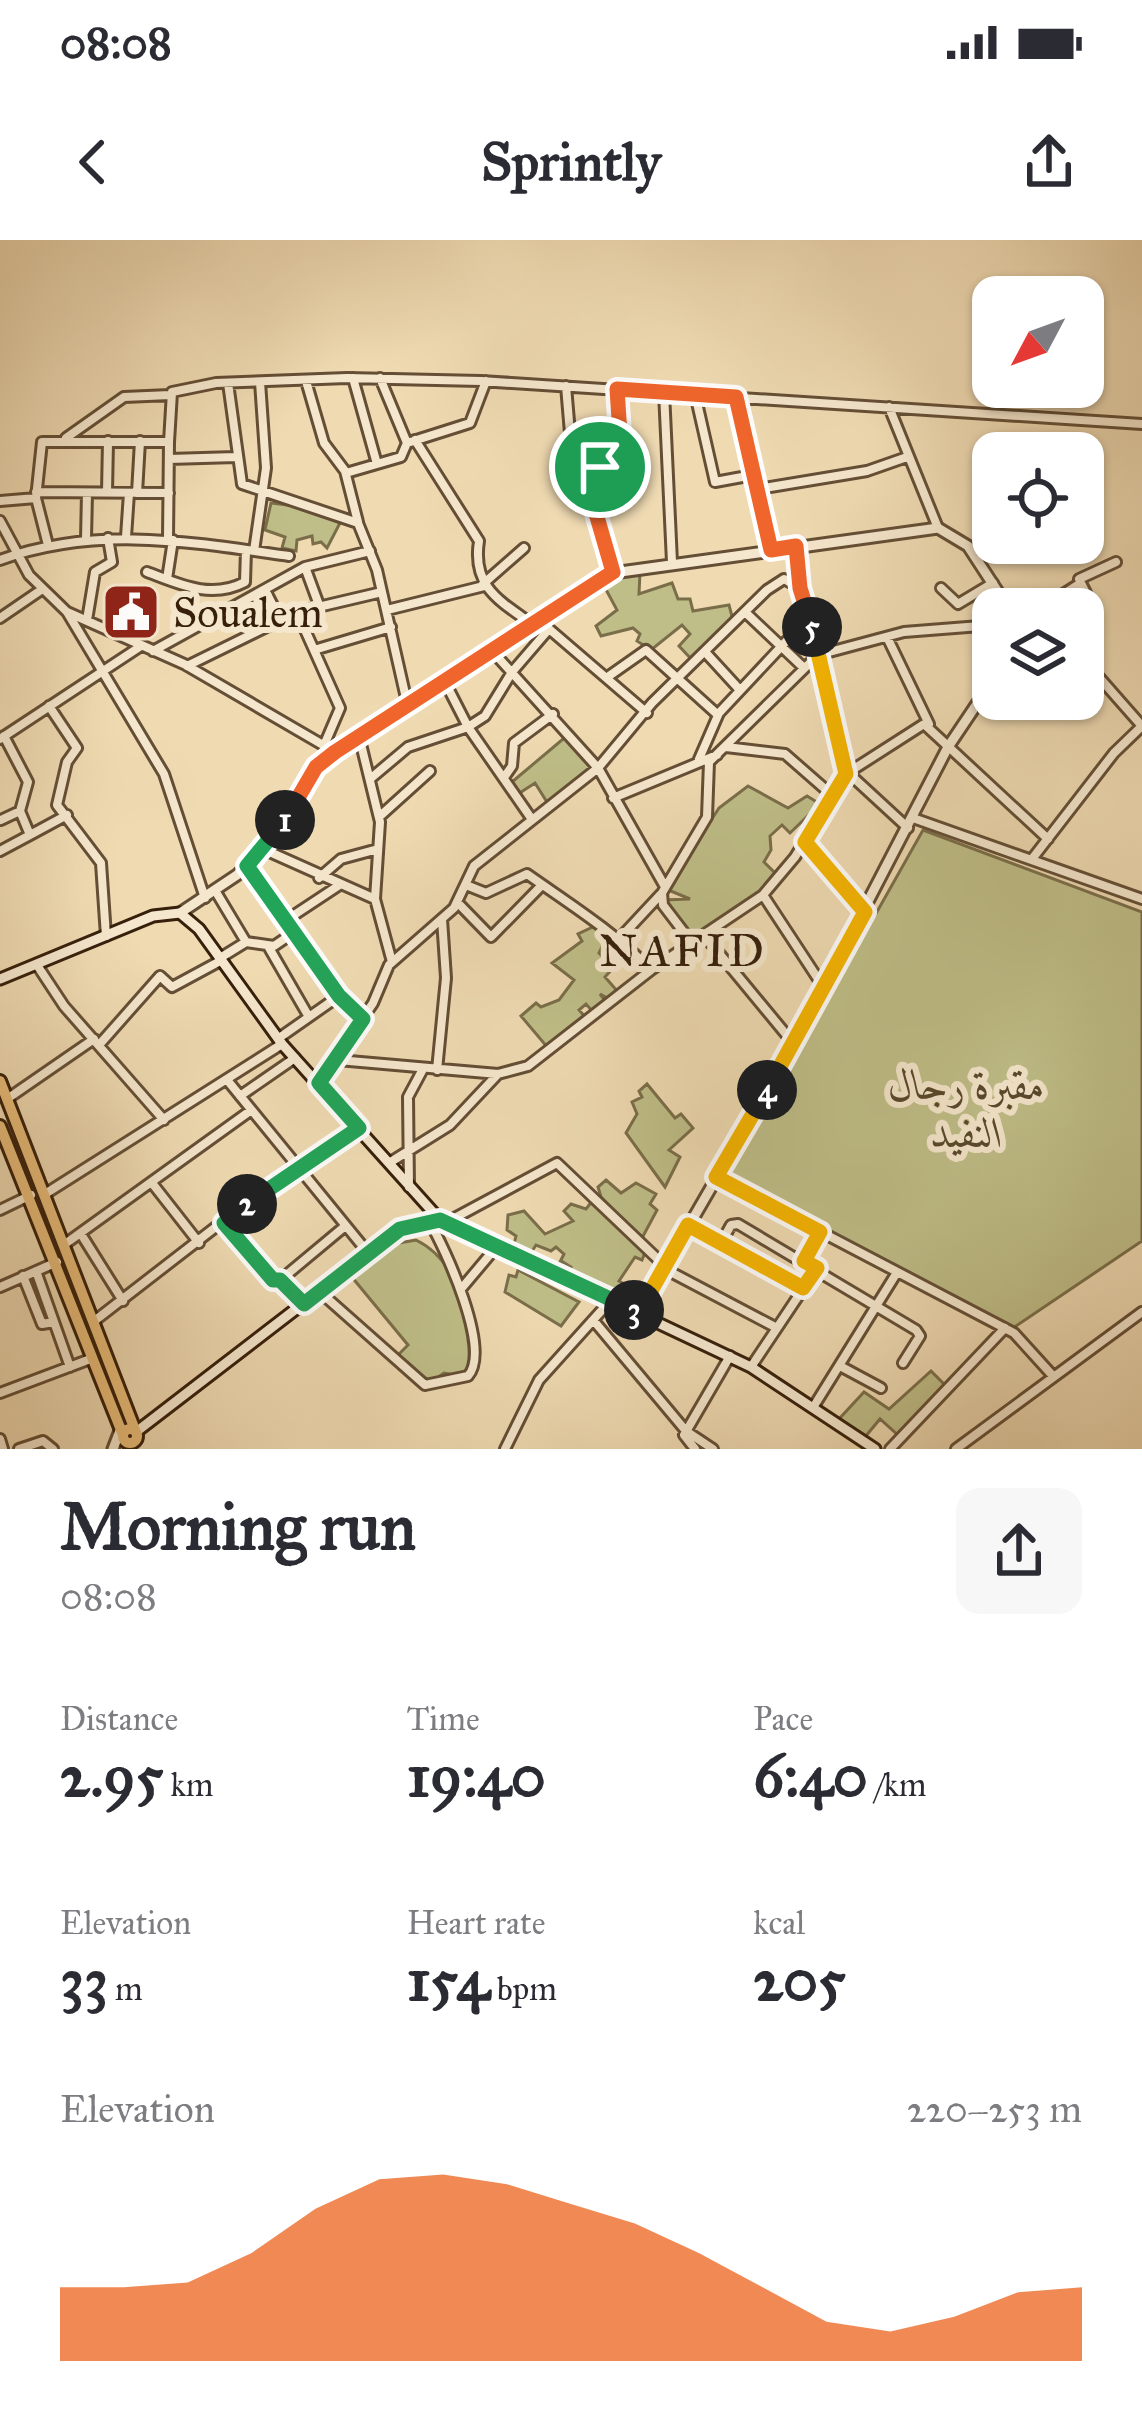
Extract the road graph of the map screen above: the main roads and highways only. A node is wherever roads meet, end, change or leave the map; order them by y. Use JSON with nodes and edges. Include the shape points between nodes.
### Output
{"nodes":[{"id":1,"x":0,"y":1081,"type":"edge"},
{"id":2,"x":0,"y":1126,"type":"edge"},
{"id":3,"x":38,"y":1194,"type":"junction"},
{"id":4,"x":131,"y":1438,"type":"edge"}],
"edges":[{"from":1,"to":3,"type":"main road"},
{"from":2,"to":3,"type":"main road"},
{"from":3,"to":4,"type":"main road"},
{"from":3,"to":4,"type":"main road","via":[[65,1244]]}]}
